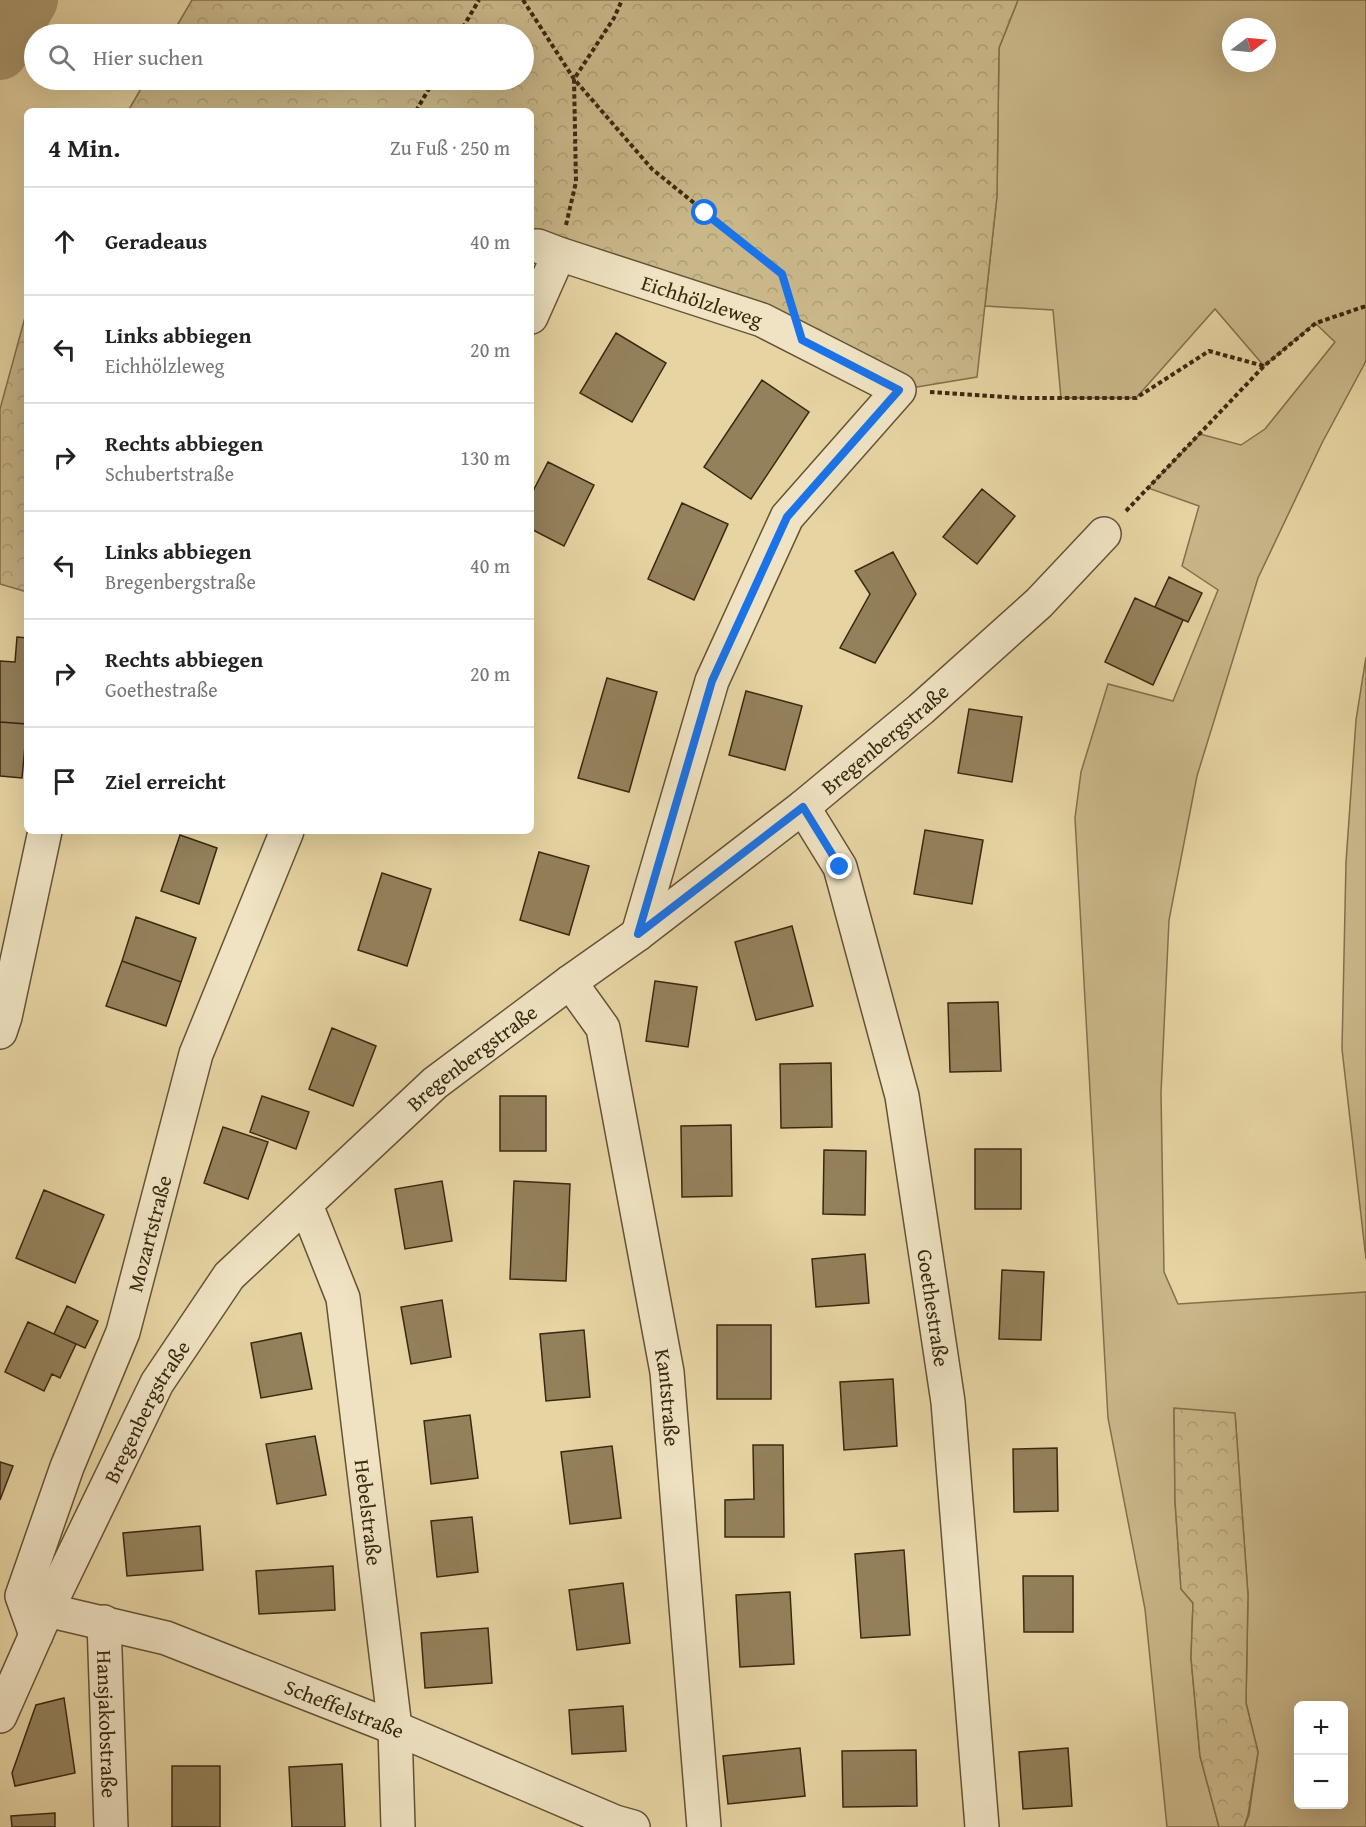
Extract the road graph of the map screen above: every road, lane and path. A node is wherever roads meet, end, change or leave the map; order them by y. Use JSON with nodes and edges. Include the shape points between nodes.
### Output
{"nodes":[{"id":1,"x":479,"y":0,"type":"edge"},
{"id":2,"x":523,"y":0,"type":"edge"},
{"id":3,"x":622,"y":0,"type":"edge"},
{"id":4,"x":465,"y":24,"type":"edge"},
{"id":5,"x":574,"y":79,"type":"junction"},
{"id":6,"x":428,"y":90,"type":"edge"},
{"id":7,"x":418,"y":108,"type":"edge"},
{"id":8,"x":545,"y":250,"type":"edge"},
{"id":9,"x":534,"y":303,"type":"edge"},
{"id":10,"x":1366,"y":306,"type":"edge"},
{"id":11,"x":802,"y":340,"type":"junction"},
{"id":12,"x":1264,"y":366,"type":"junction"},
{"id":13,"x":899,"y":390,"type":"junction"},
{"id":14,"x":1104,"y":534,"type":"joint"},
{"id":15,"x":803,"y":807,"type":"junction"},
{"id":16,"x":44,"y":834,"type":"edge"},
{"id":17,"x":286,"y":834,"type":"edge"},
{"id":18,"x":638,"y":934,"type":"junction"},
{"id":19,"x":570,"y":982,"type":"junction"},
{"id":20,"x":0,"y":1032,"type":"edge"},
{"id":21,"x":306,"y":1205,"type":"junction"},
{"id":22,"x":42,"y":1622,"type":"junction"},
{"id":23,"x":104,"y":1622,"type":"junction"},
{"id":24,"x":0,"y":1716,"type":"edge"},
{"id":25,"x":395,"y":1728,"type":"junction"},
{"id":26,"x":111,"y":1827,"type":"edge"},
{"id":27,"x":398,"y":1827,"type":"edge"},
{"id":28,"x":633,"y":1827,"type":"edge"},
{"id":29,"x":704,"y":1827,"type":"edge"},
{"id":30,"x":982,"y":1827,"type":"edge"}],
"edges":[{"from":1,"to":4,"type":"path"},
{"from":2,"to":5,"type":"path"},
{"from":3,"to":5,"type":"path"},
{"from":5,"to":8,"type":"path","via":[[576,182]]},
{"from":5,"to":11,"type":"path","via":[[652,169],[782,274]]},
{"from":6,"to":7,"type":"path"},
{"from":8,"to":9,"type":"street"},
{"from":8,"to":11,"type":"street","name":"Eichhölzleweg","via":[[762,320]]},
{"from":10,"to":12,"type":"path","via":[[1316,323]]},
{"from":11,"to":13,"type":"street","name":"Eichhölzleweg"},
{"from":12,"to":13,"type":"path","via":[[1209,351],[1136,398],[1022,398]]},
{"from":12,"to":14,"type":"path"},
{"from":13,"to":18,"type":"street","via":[[787,517],[712,681]]},
{"from":14,"to":15,"type":"street","name":"Bregenbergstraße","via":[[1031,611]]},
{"from":15,"to":18,"type":"street","name":"Bregenbergstraße"},
{"from":15,"to":30,"type":"street","name":"Goethestraße","via":[[840,867],[902,1096],[948,1402]]},
{"from":16,"to":20,"type":"street"},
{"from":17,"to":22,"type":"street","name":"Mozartstraße","via":[[196,1054],[123,1332],[67,1467],[22,1596]]},
{"from":18,"to":19,"type":"street","name":"Bregenbergstraße"},
{"from":19,"to":21,"type":"street","name":"Bregenbergstraße","via":[[435,1083]]},
{"from":19,"to":29,"type":"street","name":"Kantstraße","via":[[603,1028],[667,1372]]},
{"from":21,"to":22,"type":"street","name":"Bregenbergstraße","via":[[229,1276],[157,1383]]},
{"from":21,"to":25,"type":"street","name":"Hebelstraße","via":[[343,1298]]},
{"from":22,"to":23,"type":"street","name":"Scheffelstraße"},
{"from":22,"to":24,"type":"street","name":"Bregenbergstraße"},
{"from":23,"to":25,"type":"street","name":"Scheffelstraße","via":[[166,1638]]},
{"from":23,"to":26,"type":"street","name":"Hansjakobstraße"},
{"from":25,"to":27,"type":"street","name":"Hebelstraße"},
{"from":25,"to":28,"type":"street","name":"Scheffelstraße"}]}
